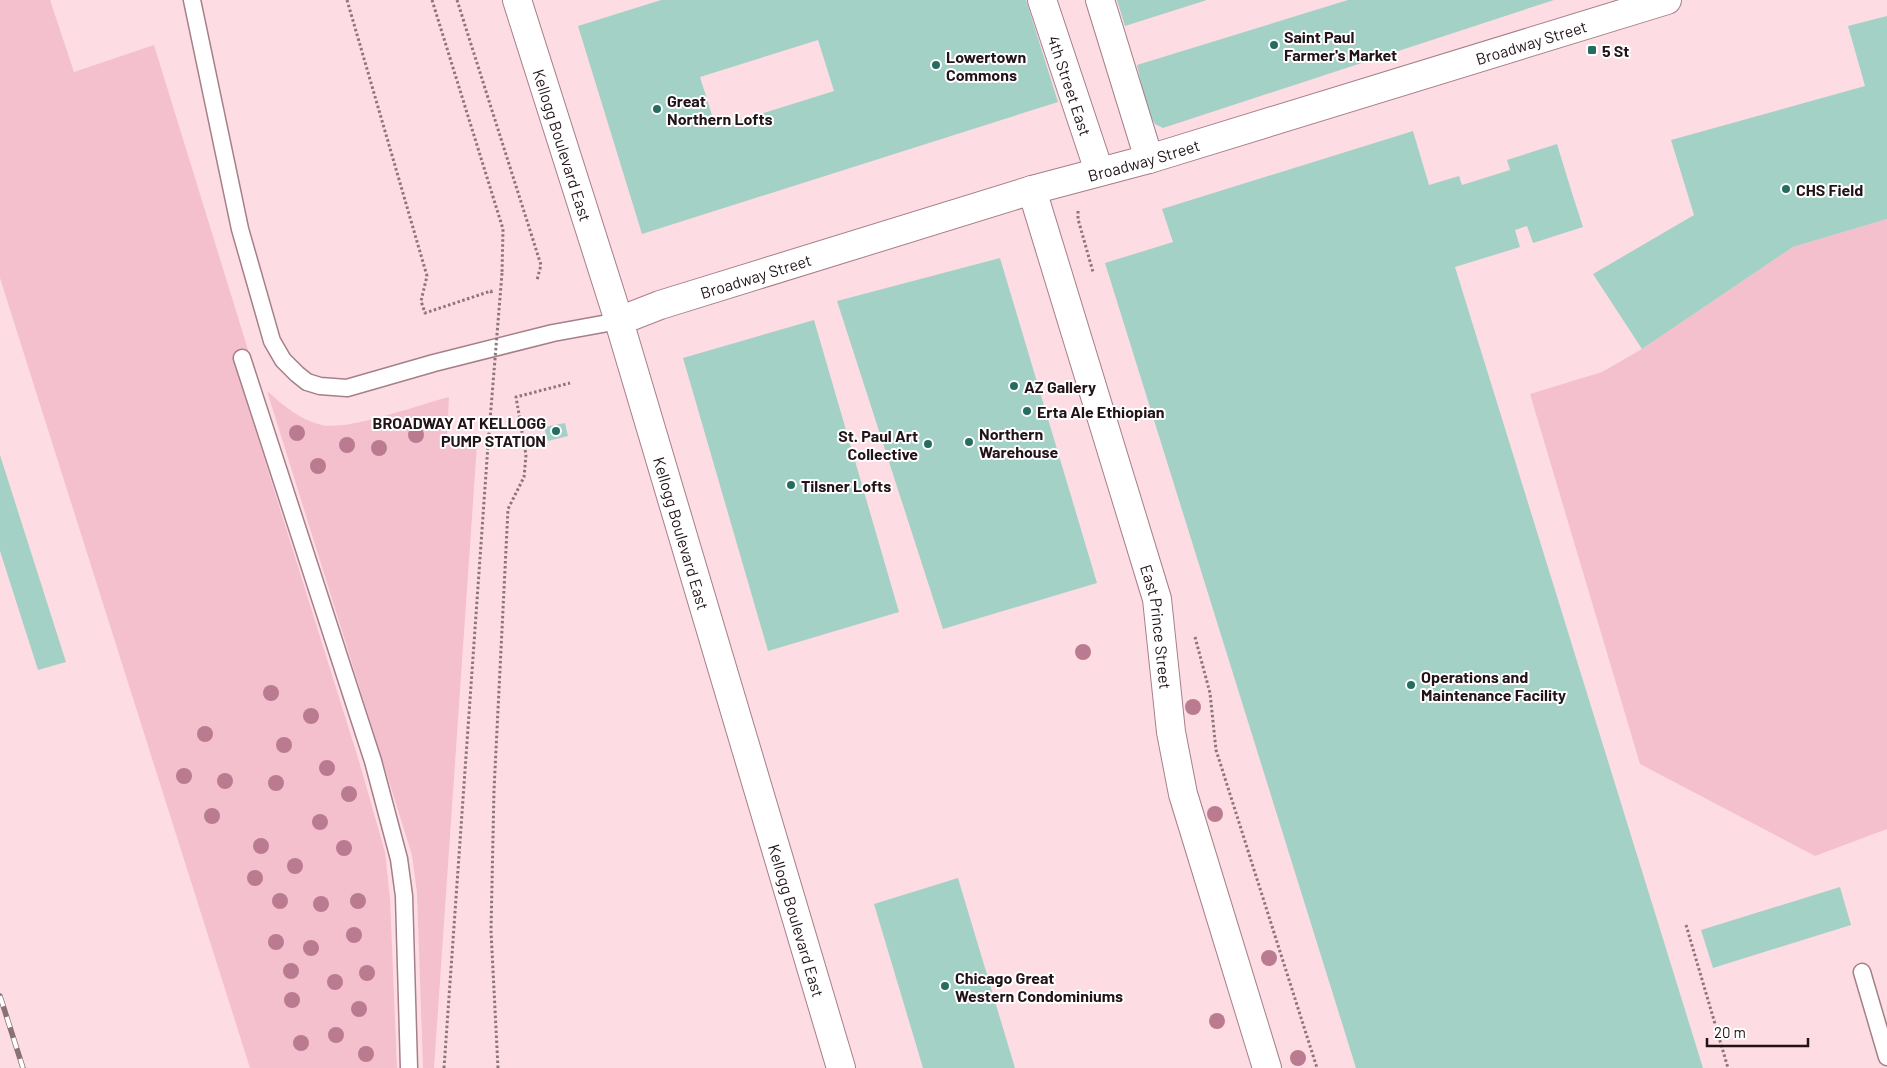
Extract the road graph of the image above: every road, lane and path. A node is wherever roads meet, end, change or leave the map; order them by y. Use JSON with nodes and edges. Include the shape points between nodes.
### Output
{"nodes":[{"id":1,"x":192,"y":0,"type":"edge"},
{"id":2,"x":347,"y":0,"type":"edge"},
{"id":3,"x":432,"y":0,"type":"edge"},
{"id":4,"x":457,"y":0,"type":"edge"},
{"id":5,"x":517,"y":0,"type":"edge"},
{"id":6,"x":1042,"y":0,"type":"edge"},
{"id":7,"x":1100,"y":0,"type":"edge"},
{"id":8,"x":1668,"y":0,"type":"edge"},
{"id":9,"x":1615,"y":7,"type":"edge"},
{"id":10,"x":1149,"y":159,"type":"junction"},
{"id":11,"x":1099,"y":172,"type":"junction"},
{"id":12,"x":1032,"y":190,"type":"junction"},
{"id":13,"x":537,"y":280,"type":"dead end"},
{"id":14,"x":492,"y":295,"type":"dead end"},
{"id":15,"x":619,"y":321,"type":"junction"},
{"id":16,"x":242,"y":358,"type":"dead end"},
{"id":17,"x":570,"y":383,"type":"dead end"},
{"id":18,"x":1686,"y":925,"type":"dead end"},
{"id":19,"x":1862,"y":972,"type":"dead end"},
{"id":20,"x":1887,"y":1057,"type":"edge"},
{"id":21,"x":409,"y":1068,"type":"edge"},
{"id":22,"x":444,"y":1068,"type":"edge"},
{"id":23,"x":498,"y":1068,"type":"edge"},
{"id":24,"x":840,"y":1068,"type":"edge"},
{"id":25,"x":1267,"y":1068,"type":"edge"},
{"id":26,"x":1728,"y":1068,"type":"edge"}],
"edges":[{"from":1,"to":15,"type":"lane","via":[[240,229],[272,341],[284,360],[307,382],[347,388],[544,335]]},
{"from":2,"to":14,"type":"path","via":[[427,276],[421,301],[425,312],[491,291]]},
{"from":3,"to":22,"type":"path","bridge":true,"via":[[504,229]]},
{"from":4,"to":13,"type":"path","via":[[541,265]]},
{"from":5,"to":15,"type":"street","name":"Kellogg Boulevard East"},
{"from":6,"to":11,"type":"street","name":"4th Street East"},
{"from":7,"to":10,"type":"street"},
{"from":8,"to":9,"type":"street","name":"Broadway Street"},
{"from":9,"to":10,"type":"street","name":"Broadway Street"},
{"from":10,"to":11,"type":"street","name":"Broadway Street"},
{"from":11,"to":12,"type":"street","name":"Broadway Street"},
{"from":12,"to":15,"type":"street","name":"Broadway Street","via":[[660,305]]},
{"from":12,"to":25,"type":"street","name":"East Prince Street","via":[[1157,599],[1171,732],[1183,794]]},
{"from":15,"to":24,"type":"street","name":"Kellogg Boulevard East"},
{"from":16,"to":21,"type":"lane","via":[[373,761],[400,859]]},
{"from":17,"to":23,"type":"path","via":[[516,397],[526,455],[524,477],[508,509],[494,790],[492,931]]},
{"from":18,"to":26,"type":"path"},
{"from":19,"to":20,"type":"lane"}]}
